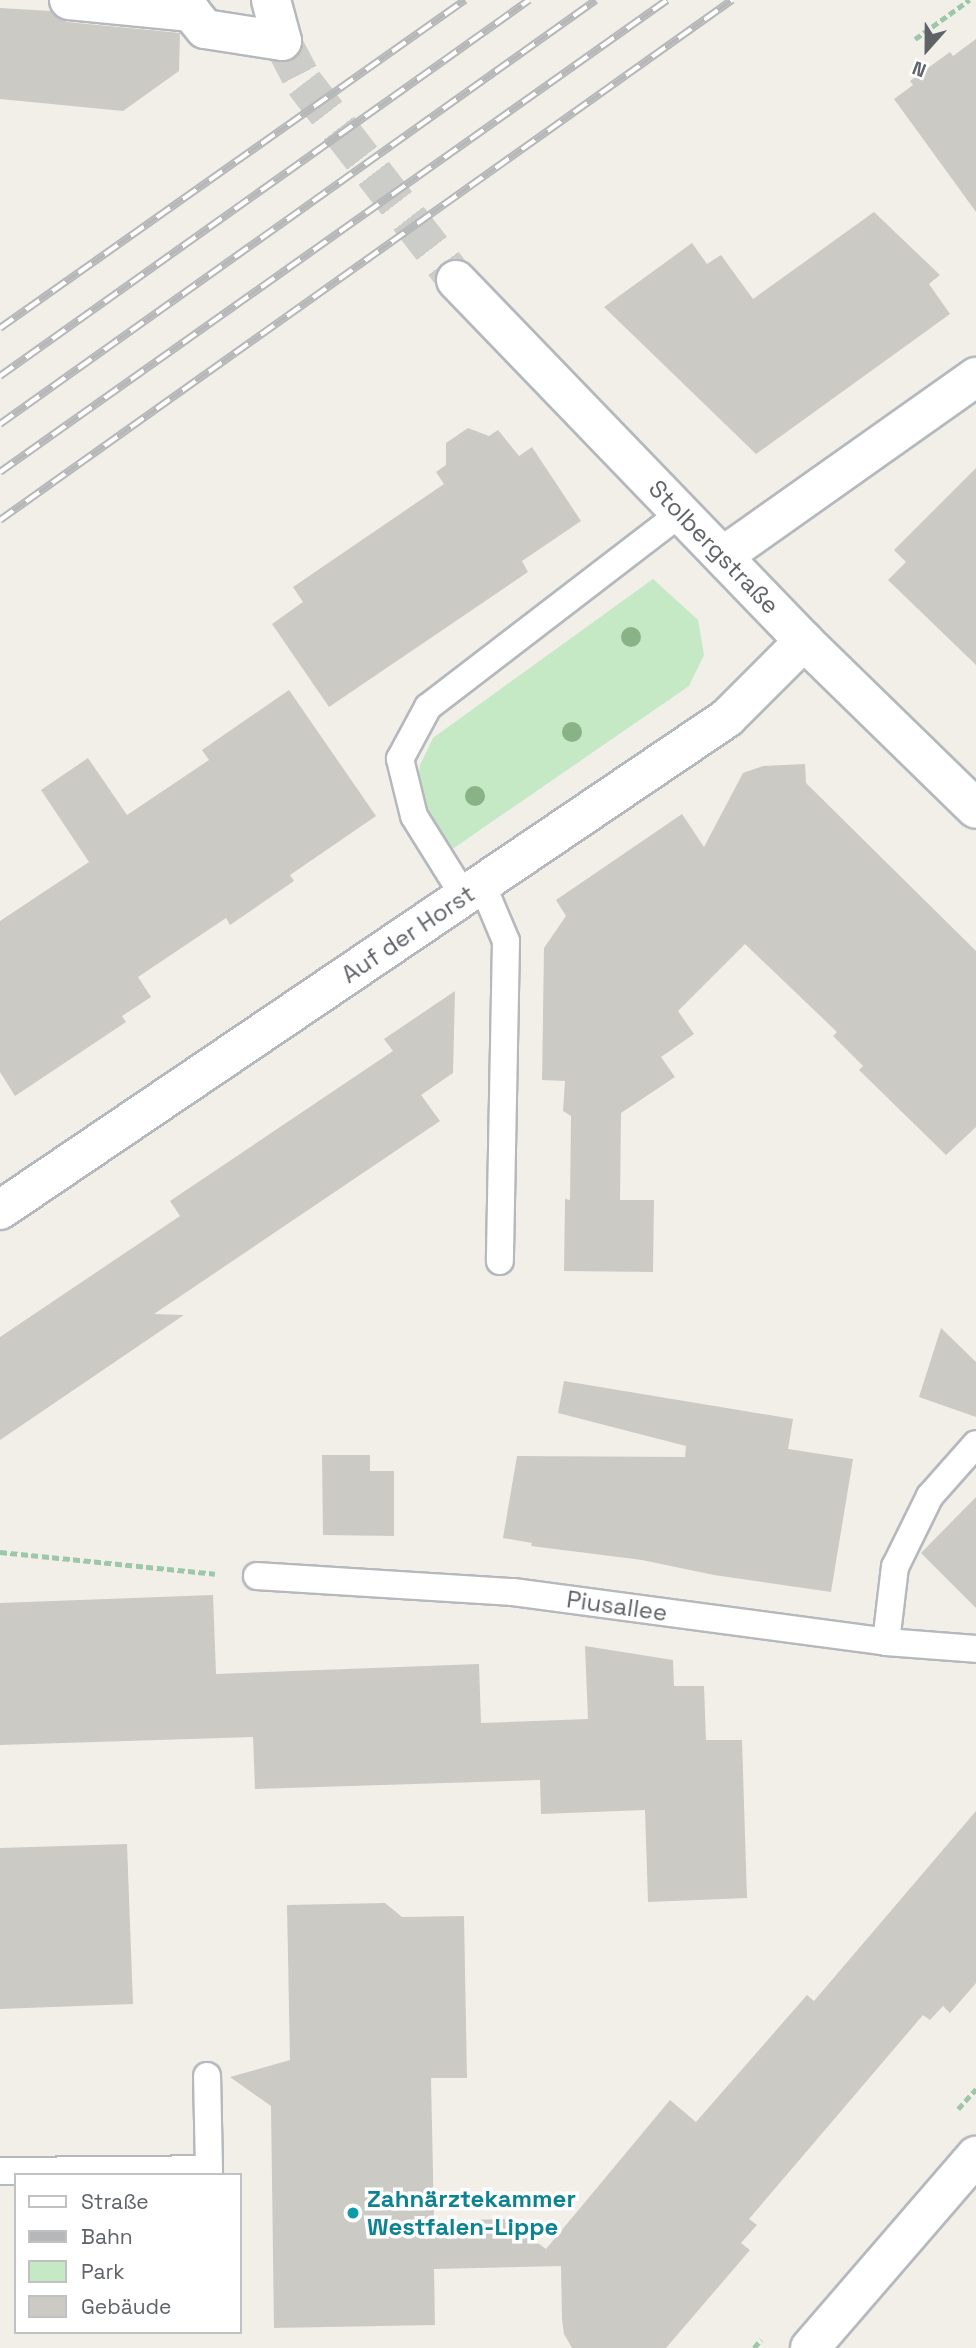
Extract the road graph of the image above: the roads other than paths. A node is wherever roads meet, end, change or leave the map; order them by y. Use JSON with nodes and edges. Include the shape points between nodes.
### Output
{"nodes":[{"id":1,"x":69,"y":0,"type":"edge"},
{"id":2,"x":271,"y":0,"type":"edge"},
{"id":3,"x":190,"y":6,"type":"edge"},
{"id":4,"x":456,"y":280,"type":"tunnel mouth"},
{"id":5,"x":976,"y":377,"type":"edge"},
{"id":6,"x":681,"y":513,"type":"junction"},
{"id":7,"x":723,"y":556,"type":"junction"},
{"id":8,"x":804,"y":641,"type":"junction"},
{"id":9,"x":976,"y":809,"type":"edge"},
{"id":10,"x":473,"y":890,"type":"junction"},
{"id":11,"x":0,"y":1210,"type":"edge"},
{"id":12,"x":500,"y":1261,"type":"dead end"},
{"id":13,"x":976,"y":1444,"type":"edge"},
{"id":14,"x":257,"y":1576,"type":"road end"},
{"id":15,"x":886,"y":1642,"type":"junction"},
{"id":16,"x":976,"y":1649,"type":"edge"},
{"id":17,"x":206,"y":2076,"type":"dead end"},
{"id":18,"x":976,"y":2156,"type":"edge"},
{"id":19,"x":0,"y":2171,"type":"edge"},
{"id":20,"x":209,"y":2172,"type":"edge"},
{"id":21,"x":810,"y":2348,"type":"edge"}],
"edges":[{"from":1,"to":3,"type":"street"},
{"from":2,"to":3,"type":"street","via":[[282,41],[205,29]]},
{"from":4,"to":6,"type":"street","name":"Stolbergstraße"},
{"from":5,"to":7,"type":"street"},
{"from":6,"to":7,"type":"street","name":"Stolbergstraße"},
{"from":6,"to":10,"type":"lane","via":[[428,707],[400,759],[414,816]]},
{"from":7,"to":8,"type":"street","name":"Stolbergstraße"},
{"from":8,"to":9,"type":"street","name":"Stolbergstraße"},
{"from":8,"to":10,"type":"street","name":"Auf der Horst","via":[[727,718]]},
{"from":10,"to":11,"type":"street","name":"Auf der Horst"},
{"from":10,"to":12,"type":"lane","via":[[506,941]]},
{"from":13,"to":15,"type":"lane","via":[[930,1496],[895,1567]]},
{"from":14,"to":15,"type":"lane","name":"Piusallee","via":[[513,1591]]},
{"from":15,"to":16,"type":"lane","name":"Piusallee"},
{"from":17,"to":20,"type":"lane"},
{"from":18,"to":21,"type":"street"},
{"from":19,"to":20,"type":"lane"}]}
